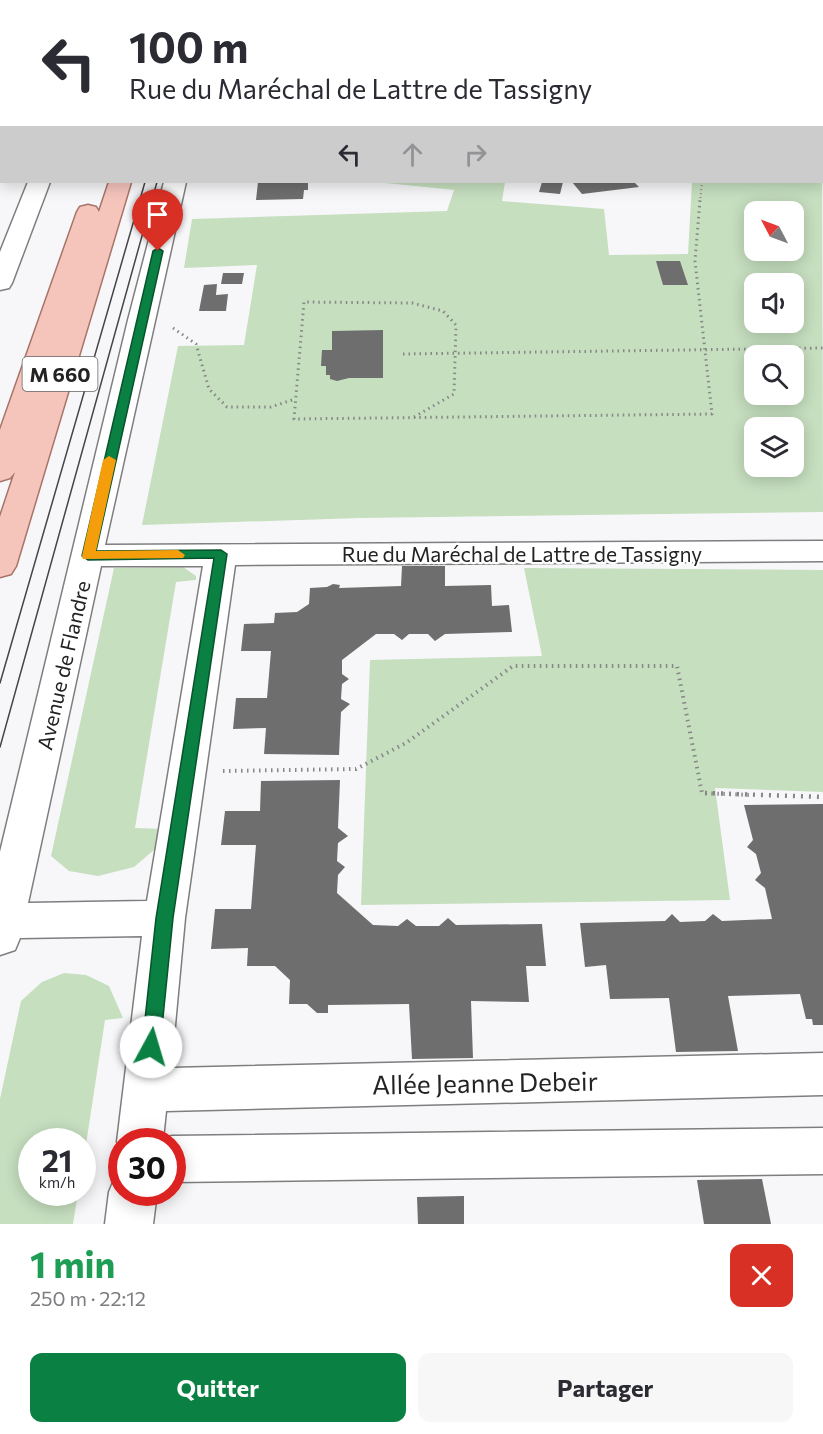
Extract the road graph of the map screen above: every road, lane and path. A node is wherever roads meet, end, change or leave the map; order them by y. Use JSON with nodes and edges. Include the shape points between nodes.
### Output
{"nodes":[{"id":1,"x":39,"y":183,"type":"edge"},
{"id":2,"x":98,"y":183,"type":"edge"},
{"id":3,"x":120,"y":183,"type":"edge"},
{"id":4,"x":175,"y":183,"type":"edge"},
{"id":5,"x":702,"y":183,"type":"edge"},
{"id":6,"x":0,"y":283,"type":"edge"},
{"id":7,"x":141,"y":320,"type":"junction"},
{"id":8,"x":823,"y":348,"type":"edge"},
{"id":9,"x":704,"y":350,"type":"junction"},
{"id":10,"x":456,"y":353,"type":"junction"},
{"id":11,"x":403,"y":354,"type":"dead end"},
{"id":12,"x":295,"y":399,"type":"junction"},
{"id":13,"x":414,"y":417,"type":"junction"},
{"id":14,"x":0,"y":472,"type":"edge"},
{"id":15,"x":823,"y":551,"type":"edge"},
{"id":16,"x":221,"y":554,"type":"junction"},
{"id":17,"x":88,"y":556,"type":"junction"},
{"id":18,"x":0,"y":566,"type":"edge"},
{"id":19,"x":186,"y":772,"type":"junction"},
{"id":20,"x":823,"y":796,"type":"edge"},
{"id":21,"x":165,"y":918,"type":"junction"},
{"id":22,"x":1,"y":926,"type":"edge"},
{"id":23,"x":823,"y":1074,"type":"edge"},
{"id":24,"x":147,"y":1090,"type":"junction"},
{"id":25,"x":142,"y":1128,"type":"edge"},
{"id":26,"x":823,"y":1151,"type":"edge"},
{"id":27,"x":186,"y":1159,"type":"edge"},
{"id":28,"x":132,"y":1206,"type":"edge"},
{"id":29,"x":129,"y":1224,"type":"edge"}],
"edges":[{"from":1,"to":6,"type":"street"},
{"from":2,"to":14,"type":"main road","number":"M 660"},
{"from":3,"to":18,"type":"main road","number":"M 660"},
{"from":4,"to":7,"type":"street","name":"Avenue de Flandre"},
{"from":5,"to":9,"type":"path","via":[[695,261]]},
{"from":7,"to":12,"type":"path","via":[[171,326],[196,344],[209,389],[227,407],[271,407]]},
{"from":7,"to":17,"type":"street","name":"Avenue de Flandre"},
{"from":8,"to":9,"type":"path"},
{"from":9,"to":10,"type":"path"},
{"from":9,"to":13,"type":"path","via":[[712,414]]},
{"from":10,"to":11,"type":"path"},
{"from":10,"to":12,"type":"path","via":[[456,326],[443,311],[412,303],[304,302]]},
{"from":10,"to":13,"type":"path","via":[[454,394]]},
{"from":12,"to":13,"type":"path","via":[[294,419]]},
{"from":15,"to":16,"type":"street","name":"Rue du Maréchal de Lattre de Tassigny"},
{"from":16,"to":17,"type":"street","name":"Rue du Maréchal de Lattre de Tassigny"},
{"from":16,"to":19,"type":"street"},
{"from":17,"to":22,"type":"street","name":"Avenue de Flandre"},
{"from":19,"to":20,"type":"path","via":[[356,769],[406,743],[513,666],[677,666],[702,793]]},
{"from":19,"to":21,"type":"street"},
{"from":21,"to":22,"type":"street"},
{"from":21,"to":24,"type":"street"},
{"from":23,"to":24,"type":"street","name":"Allée Jeanne Debeir"},
{"from":24,"to":25,"type":"street"},
{"from":26,"to":27,"type":"street"},
{"from":28,"to":29,"type":"street"}]}
